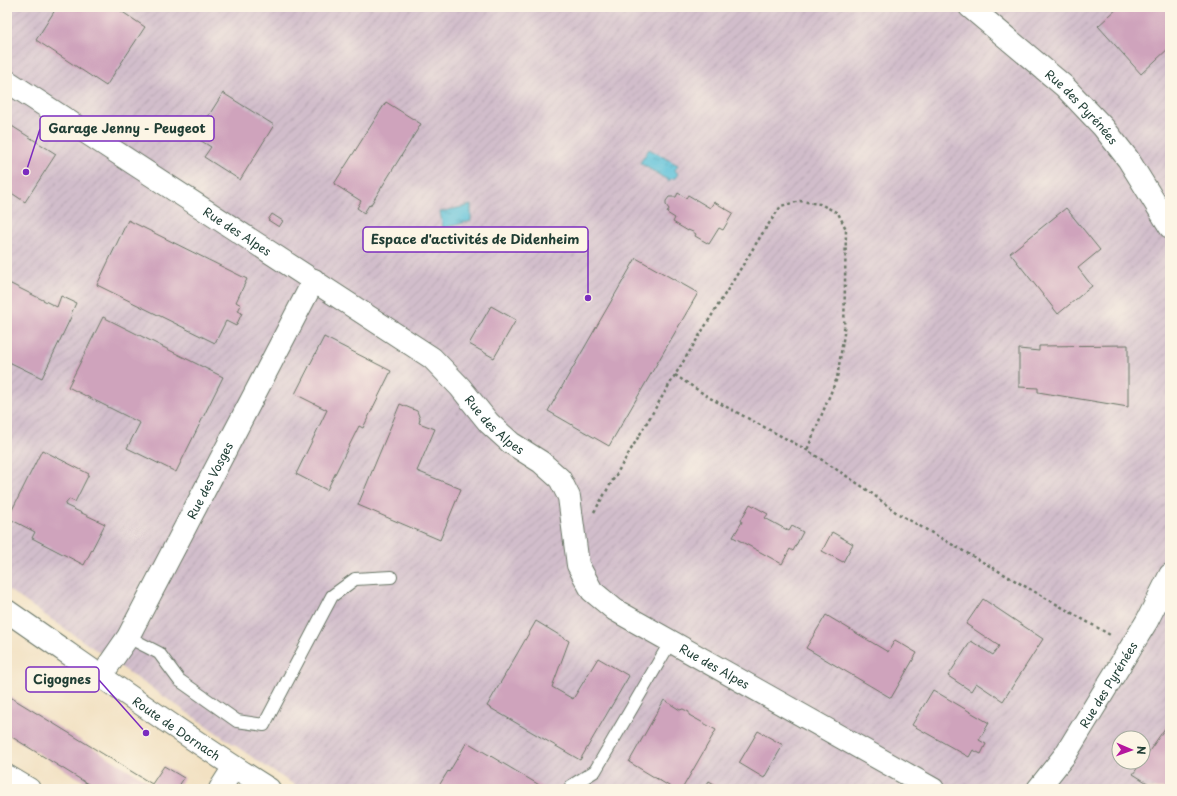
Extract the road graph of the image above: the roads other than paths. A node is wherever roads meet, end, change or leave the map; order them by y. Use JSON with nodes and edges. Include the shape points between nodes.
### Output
{"nodes":[{"id":1,"x":970,"y":7,"type":"edge"},
{"id":2,"x":7,"y":81,"type":"edge"},
{"id":3,"x":1170,"y":227,"type":"edge"},
{"id":4,"x":314,"y":280,"type":"junction"},
{"id":5,"x":1170,"y":575,"type":"edge"},
{"id":6,"x":391,"y":576,"type":"dead end"},
{"id":7,"x":7,"y":611,"type":"edge"},
{"id":8,"x":128,"y":637,"type":"junction"},
{"id":9,"x":671,"y":641,"type":"junction"},
{"id":10,"x":100,"y":676,"type":"junction"},
{"id":11,"x":234,"y":767,"type":"junction"},
{"id":12,"x":7,"y":776,"type":"edge"},
{"id":13,"x":28,"y":789,"type":"edge"},
{"id":14,"x":220,"y":789,"type":"edge"},
{"id":15,"x":269,"y":789,"type":"edge"},
{"id":16,"x":570,"y":789,"type":"edge"},
{"id":17,"x":933,"y":789,"type":"edge"},
{"id":18,"x":1038,"y":789,"type":"edge"}],
"edges":[{"from":1,"to":3,"type":"street","name":"Rue des Pyrénées","via":[[1064,86],[1103,127],[1128,159]]},
{"from":2,"to":4,"type":"street","name":"Rue des Alpes"},
{"from":4,"to":8,"type":"street","name":"Rue des Vosges"},
{"from":4,"to":9,"type":"street","name":"Rue des Alpes","via":[[432,358],[489,423],[511,443],[541,462],[560,479],[569,498],[578,565],[592,591],[615,610]]},
{"from":5,"to":18,"type":"street","name":"Rue des Pyrénées","via":[[1147,621],[1064,755]]},
{"from":6,"to":8,"type":"lane","via":[[355,579],[332,596],[264,725],[237,721],[179,680],[159,653]]},
{"from":7,"to":10,"type":"street","name":"Route de Dornach"},
{"from":8,"to":10,"type":"street","name":"Rue des Vosges"},
{"from":9,"to":16,"type":"lane","via":[[594,771]]},
{"from":9,"to":17,"type":"street","name":"Rue des Alpes"},
{"from":10,"to":11,"type":"street","name":"Route de Dornach"},
{"from":11,"to":14,"type":"street"},
{"from":11,"to":15,"type":"street","name":"Route de Dornach"},
{"from":12,"to":13,"type":"street"}]}
